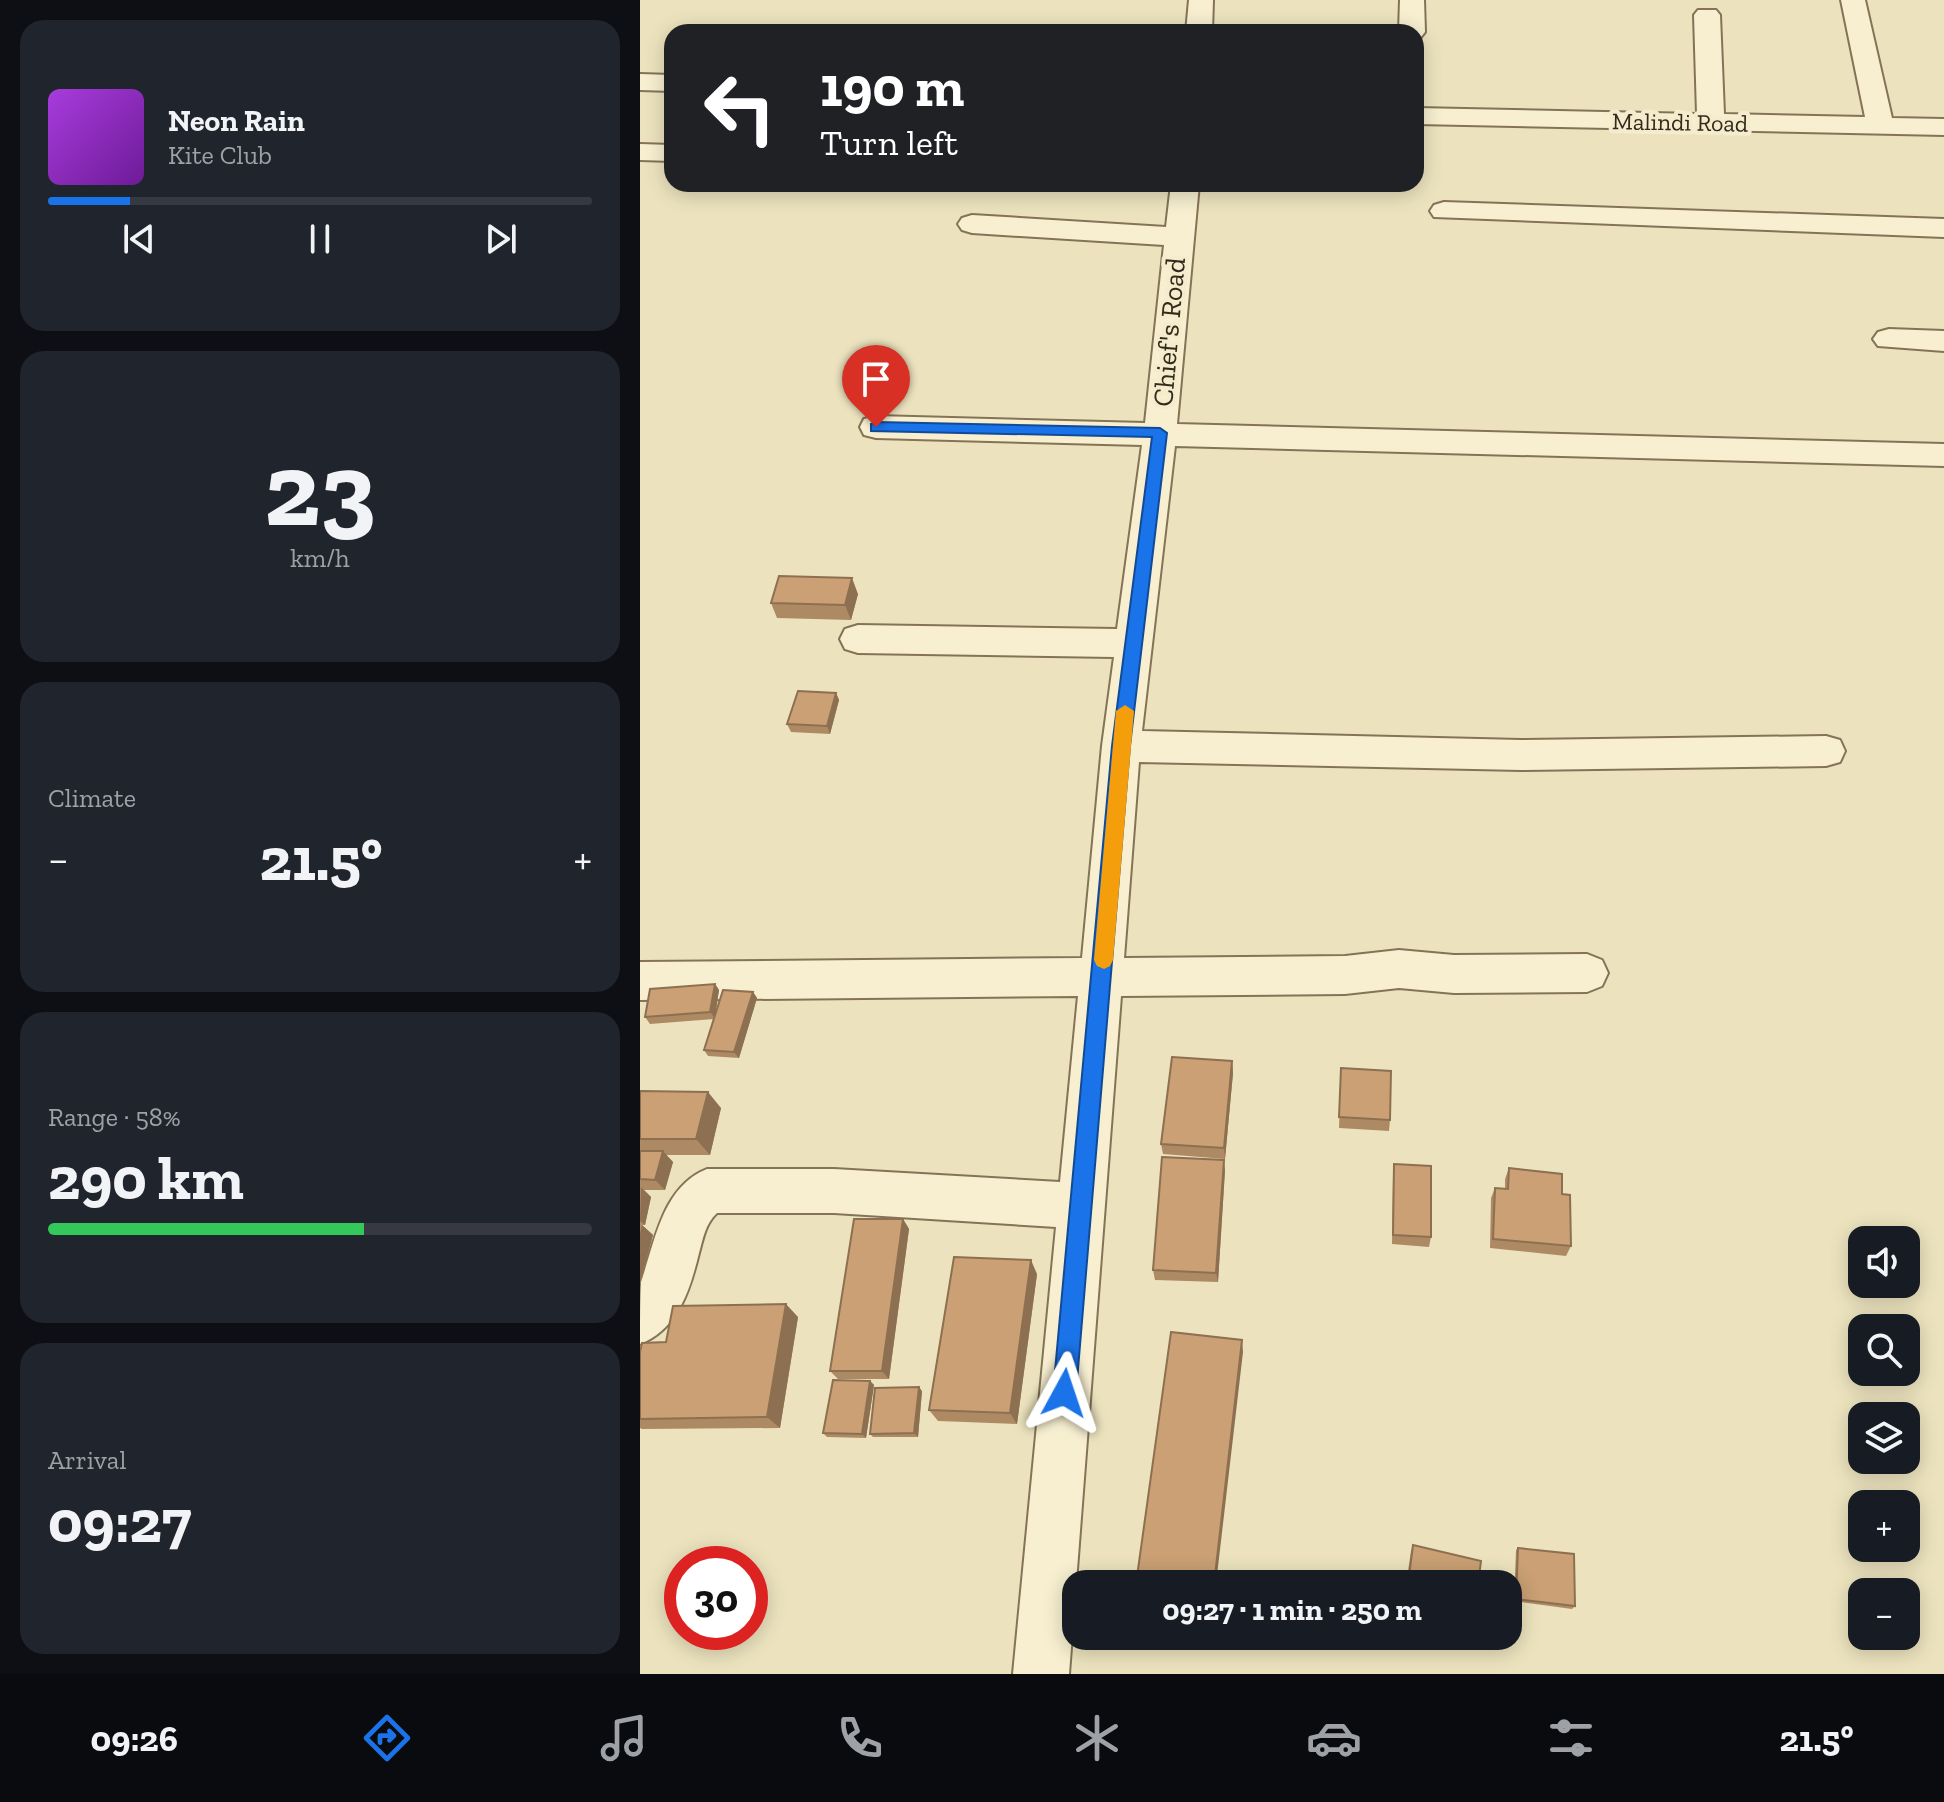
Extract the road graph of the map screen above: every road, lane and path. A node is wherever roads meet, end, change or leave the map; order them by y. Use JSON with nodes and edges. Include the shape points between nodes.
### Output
{"nodes":[{"id":1,"x":1201,"y":0,"type":"edge"},
{"id":2,"x":1412,"y":0,"type":"edge"},
{"id":3,"x":1853,"y":0,"type":"edge"},
{"id":4,"x":1707,"y":15,"type":"dead end"},
{"id":5,"x":1200,"y":24,"type":"edge"},
{"id":6,"x":1412,"y":24,"type":"edge"},
{"id":7,"x":640,"y":82,"type":"edge"},
{"id":8,"x":664,"y":83,"type":"edge"},
{"id":9,"x":1424,"y":116,"type":"edge"},
{"id":10,"x":1711,"y":122,"type":"junction"},
{"id":11,"x":1880,"y":126,"type":"junction"},
{"id":12,"x":1944,"y":127,"type":"edge"},
{"id":13,"x":641,"y":152,"type":"edge"},
{"id":14,"x":664,"y":153,"type":"edge"},
{"id":15,"x":1184,"y":192,"type":"edge"},
{"id":16,"x":1444,"y":211,"type":"dead end"},
{"id":17,"x":972,"y":224,"type":"dead end"},
{"id":18,"x":1944,"y":228,"type":"edge"},
{"id":19,"x":1178,"y":237,"type":"junction"},
{"id":20,"x":1889,"y":339,"type":"dead end"},
{"id":21,"x":1944,"y":341,"type":"edge"},
{"id":22,"x":876,"y":427,"type":"dead end"},
{"id":23,"x":1160,"y":433,"type":"junction"},
{"id":24,"x":1944,"y":455,"type":"edge"},
{"id":25,"x":858,"y":639,"type":"dead end"},
{"id":26,"x":1133,"y":643,"type":"junction"},
{"id":27,"x":1121,"y":746,"type":"junction"},
{"id":28,"x":1826,"y":751,"type":"dead end"},
{"id":29,"x":1587,"y":973,"type":"dead end"},
{"id":30,"x":1102,"y":975,"type":"junction"},
{"id":31,"x":640,"y":981,"type":"edge"},
{"id":32,"x":1080,"y":1206,"type":"junction"},
{"id":33,"x":640,"y":1320,"type":"edge"},
{"id":34,"x":1041,"y":1674,"type":"edge"}],
"edges":[{"from":1,"to":5,"type":"street"},
{"from":2,"to":6,"type":"street"},
{"from":3,"to":11,"type":"street"},
{"from":4,"to":10,"type":"street"},
{"from":7,"to":8,"type":"street"},
{"from":9,"to":10,"type":"street","name":"Malindi Road"},
{"from":10,"to":11,"type":"street","name":"Malindi Road"},
{"from":11,"to":12,"type":"street","name":"Malindi Road"},
{"from":13,"to":14,"type":"street"},
{"from":15,"to":19,"type":"street","name":"Chief's Road"},
{"from":16,"to":18,"type":"street"},
{"from":17,"to":19,"type":"street"},
{"from":19,"to":23,"type":"street","name":"Chief's Road"},
{"from":20,"to":21,"type":"street"},
{"from":22,"to":23,"type":"street"},
{"from":23,"to":24,"type":"street"},
{"from":23,"to":26,"type":"street","name":"Chief's Road"},
{"from":25,"to":26,"type":"street"},
{"from":26,"to":27,"type":"street","name":"Chief's Road"},
{"from":27,"to":28,"type":"street","via":[[1521,755]]},
{"from":27,"to":30,"type":"street","name":"Chief's Road"},
{"from":29,"to":30,"type":"street","via":[[1399,969],[1345,975]]},
{"from":30,"to":31,"type":"street"},
{"from":30,"to":32,"type":"street","name":"Chief's Road"},
{"from":32,"to":33,"type":"street","via":[[834,1191],[707,1191],[692,1204],[669,1284],[656,1308]]},
{"from":32,"to":34,"type":"street","name":"Chief's Road"}]}
